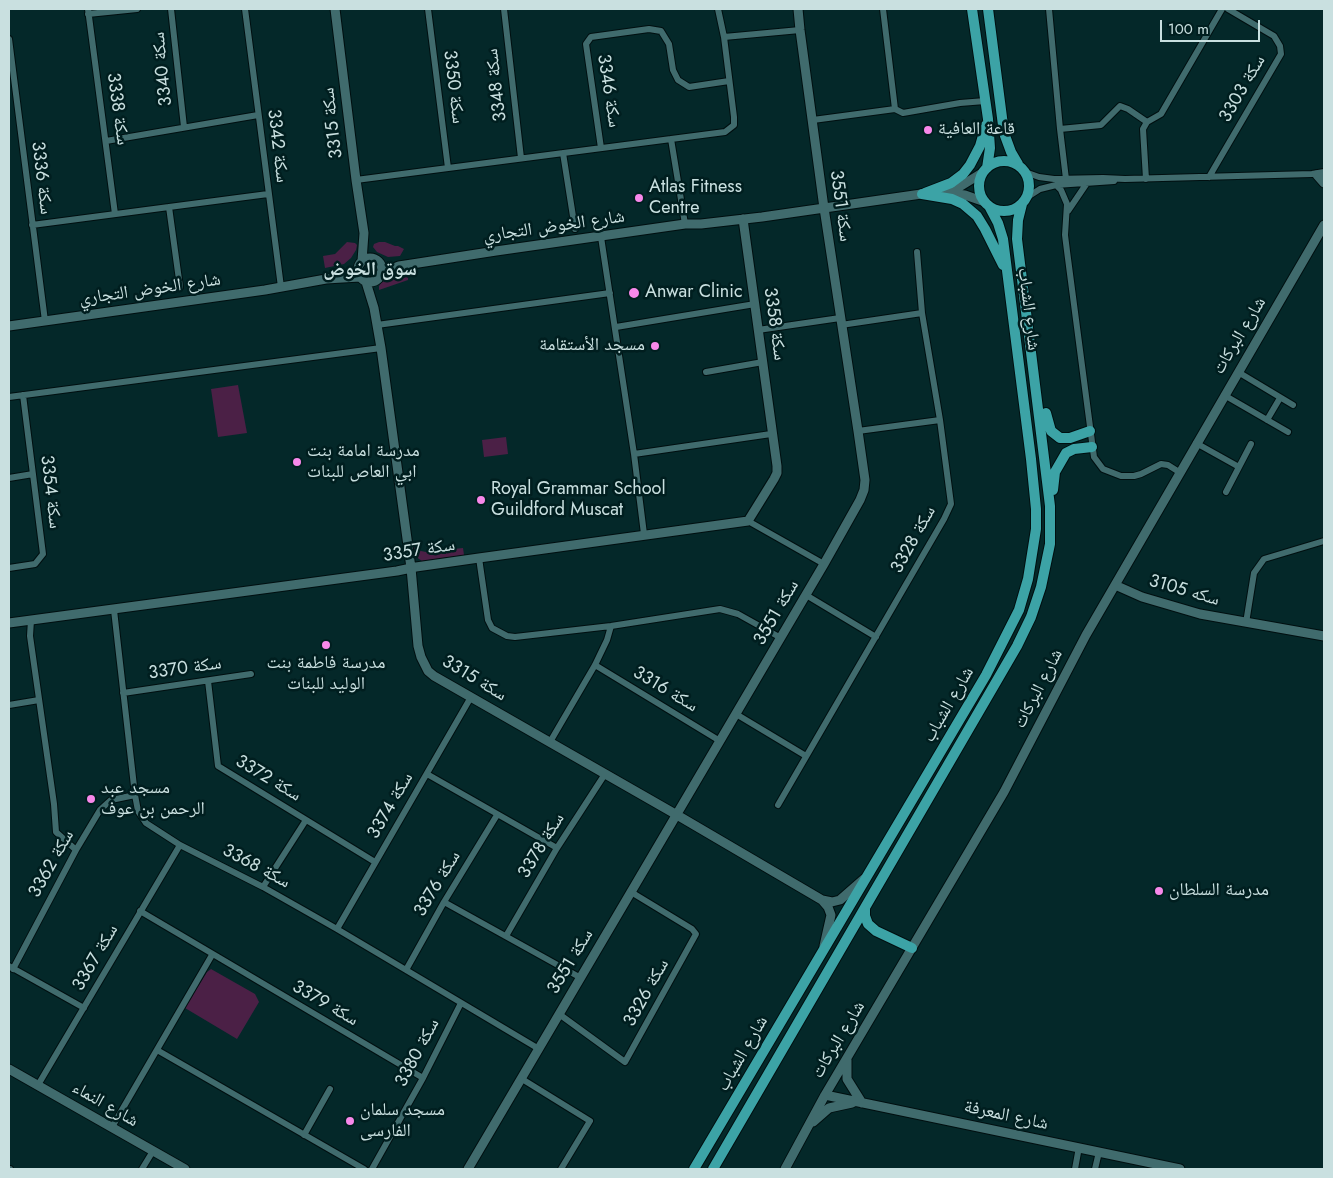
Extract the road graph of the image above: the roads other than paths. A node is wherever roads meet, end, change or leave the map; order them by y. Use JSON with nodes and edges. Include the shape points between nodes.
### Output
{"nodes":[{"id":1,"x":137,"y":9,"type":"edge"},
{"id":2,"x":171,"y":9,"type":"edge"},
{"id":3,"x":245,"y":9,"type":"edge"},
{"id":4,"x":335,"y":9,"type":"edge"},
{"id":5,"x":428,"y":9,"type":"edge"},
{"id":6,"x":504,"y":9,"type":"edge"},
{"id":7,"x":718,"y":9,"type":"edge"},
{"id":8,"x":798,"y":9,"type":"edge"},
{"id":9,"x":883,"y":9,"type":"edge"},
{"id":10,"x":972,"y":9,"type":"edge"},
{"id":11,"x":988,"y":9,"type":"edge"},
{"id":12,"x":1049,"y":9,"type":"edge"},
{"id":13,"x":1222,"y":9,"type":"edge"},
{"id":14,"x":1228,"y":9,"type":"edge"},
{"id":15,"x":88,"y":12,"type":"edge"},
{"id":16,"x":800,"y":30,"type":"junction"},
{"id":17,"x":724,"y":37,"type":"junction"},
{"id":18,"x":9,"y":39,"type":"edge"},
{"id":19,"x":730,"y":81,"type":"junction"},
{"id":20,"x":986,"y":101,"type":"junction"},
{"id":21,"x":895,"y":109,"type":"junction"},
{"id":22,"x":258,"y":115,"type":"junction"},
{"id":23,"x":988,"y":119,"type":"junction"},
{"id":24,"x":813,"y":120,"type":"junction"},
{"id":25,"x":1147,"y":122,"type":"junction"},
{"id":26,"x":184,"y":127,"type":"junction"},
{"id":27,"x":1060,"y":129,"type":"junction"},
{"id":28,"x":671,"y":138,"type":"junction"},
{"id":29,"x":106,"y":141,"type":"junction"},
{"id":30,"x":601,"y":148,"type":"junction"},
{"id":31,"x":563,"y":153,"type":"junction"},
{"id":32,"x":521,"y":158,"type":"junction"},
{"id":33,"x":448,"y":168,"type":"junction"},
{"id":34,"x":1022,"y":168,"type":"junction"},
{"id":35,"x":984,"y":171,"type":"junction"},
{"id":36,"x":1320,"y":173,"type":"edge"},
{"id":37,"x":1209,"y":176,"type":"junction"},
{"id":38,"x":1066,"y":179,"type":"junction"},
{"id":39,"x":1125,"y":179,"type":"junction"},
{"id":40,"x":1146,"y":179,"type":"junction"},
{"id":41,"x":356,"y":180,"type":"junction"},
{"id":42,"x":1087,"y":183,"type":"junction"},
{"id":43,"x":1324,"y":183,"type":"edge"},
{"id":44,"x":1056,"y":185,"type":"junction"},
{"id":45,"x":268,"y":194,"type":"junction"},
{"id":46,"x":922,"y":194,"type":"junction"},
{"id":47,"x":1024,"y":201,"type":"junction"},
{"id":48,"x":987,"y":204,"type":"junction"},
{"id":49,"x":169,"y":207,"type":"junction"},
{"id":50,"x":824,"y":208,"type":"junction"},
{"id":51,"x":1067,"y":212,"type":"junction"},
{"id":52,"x":115,"y":214,"type":"junction"},
{"id":53,"x":743,"y":219,"type":"junction"},
{"id":54,"x":685,"y":224,"type":"junction"},
{"id":55,"x":32,"y":225,"type":"junction"},
{"id":56,"x":1324,"y":225,"type":"edge"},
{"id":57,"x":575,"y":229,"type":"dead end"},
{"id":58,"x":364,"y":233,"type":"junction"},
{"id":59,"x":601,"y":237,"type":"junction"},
{"id":60,"x":917,"y":252,"type":"dead end"},
{"id":61,"x":376,"y":261,"type":"junction"},
{"id":62,"x":360,"y":264,"type":"junction"},
{"id":63,"x":399,"y":266,"type":"junction"},
{"id":64,"x":1008,"y":274,"type":"junction"},
{"id":65,"x":379,"y":277,"type":"junction"},
{"id":66,"x":326,"y":279,"type":"junction"},
{"id":67,"x":363,"y":279,"type":"junction"},
{"id":68,"x":281,"y":286,"type":"junction"},
{"id":69,"x":180,"y":287,"type":"dead end"},
{"id":70,"x":610,"y":293,"type":"junction"},
{"id":71,"x":754,"y":304,"type":"junction"},
{"id":72,"x":374,"y":308,"type":"junction"},
{"id":73,"x":922,"y":313,"type":"junction"},
{"id":74,"x":45,"y":321,"type":"junction"},
{"id":75,"x":841,"y":322,"type":"junction"},
{"id":76,"x":377,"y":325,"type":"junction"},
{"id":77,"x":9,"y":326,"type":"edge"},
{"id":78,"x":616,"y":327,"type":"junction"},
{"id":79,"x":758,"y":330,"type":"junction"},
{"id":80,"x":381,"y":348,"type":"junction"},
{"id":81,"x":1032,"y":360,"type":"junction"},
{"id":82,"x":763,"y":362,"type":"junction"},
{"id":83,"x":706,"y":372,"type":"dead end"},
{"id":84,"x":1238,"y":372,"type":"junction"},
{"id":85,"x":23,"y":395,"type":"junction"},
{"id":86,"x":1224,"y":395,"type":"junction"},
{"id":87,"x":9,"y":396,"type":"edge"},
{"id":88,"x":1280,"y":398,"type":"junction"},
{"id":89,"x":1292,"y":406,"type":"dead end"},
{"id":90,"x":940,"y":420,"type":"junction"},
{"id":91,"x":1267,"y":420,"type":"junction"},
{"id":92,"x":858,"y":431,"type":"junction"},
{"id":93,"x":1090,"y":431,"type":"junction"},
{"id":94,"x":1288,"y":432,"type":"dead end"},
{"id":95,"x":771,"y":434,"type":"junction"},
{"id":96,"x":1196,"y":443,"type":"junction"},
{"id":97,"x":1251,"y":444,"type":"dead end"},
{"id":98,"x":1092,"y":446,"type":"junction"},
{"id":99,"x":634,"y":454,"type":"junction"},
{"id":100,"x":1239,"y":467,"type":"junction"},
{"id":101,"x":1179,"y":472,"type":"junction"},
{"id":102,"x":33,"y":474,"type":"junction"},
{"id":103,"x":9,"y":478,"type":"edge"},
{"id":104,"x":1226,"y":492,"type":"dead end"},
{"id":105,"x":1050,"y":506,"type":"junction"},
{"id":106,"x":748,"y":522,"type":"junction"},
{"id":107,"x":644,"y":534,"type":"junction"},
{"id":108,"x":1324,"y":541,"type":"edge"},
{"id":109,"x":478,"y":558,"type":"junction"},
{"id":110,"x":824,"y":564,"type":"junction"},
{"id":111,"x":9,"y":568,"type":"edge"},
{"id":112,"x":411,"y":568,"type":"junction"},
{"id":113,"x":1115,"y":585,"type":"junction"},
{"id":114,"x":806,"y":596,"type":"junction"},
{"id":115,"x":114,"y":610,"type":"junction"},
{"id":116,"x":31,"y":620,"type":"junction"},
{"id":117,"x":9,"y":623,"type":"edge"},
{"id":118,"x":1246,"y":623,"type":"junction"},
{"id":119,"x":611,"y":626,"type":"junction"},
{"id":120,"x":1324,"y":636,"type":"edge"},
{"id":121,"x":876,"y":637,"type":"junction"},
{"id":122,"x":781,"y":638,"type":"junction"},
{"id":123,"x":595,"y":665,"type":"junction"},
{"id":124,"x":251,"y":674,"type":"dead end"},
{"id":125,"x":208,"y":681,"type":"junction"},
{"id":126,"x":123,"y":693,"type":"junction"},
{"id":127,"x":471,"y":697,"type":"junction"},
{"id":128,"x":39,"y":700,"type":"junction"},
{"id":129,"x":9,"y":705,"type":"edge"},
{"id":130,"x":736,"y":714,"type":"junction"},
{"id":131,"x":720,"y":741,"type":"junction"},
{"id":132,"x":550,"y":742,"type":"junction"},
{"id":133,"x":806,"y":756,"type":"junction"},
{"id":134,"x":427,"y":774,"type":"junction"},
{"id":135,"x":605,"y":774,"type":"junction"},
{"id":136,"x":135,"y":795,"type":"junction"},
{"id":137,"x":778,"y":805,"type":"dead end"},
{"id":138,"x":498,"y":815,"type":"junction"},
{"id":139,"x":677,"y":815,"type":"junction"},
{"id":140,"x":306,"y":820,"type":"junction"},
{"id":141,"x":180,"y":845,"type":"junction"},
{"id":142,"x":557,"y":848,"type":"junction"},
{"id":143,"x":76,"y":850,"type":"junction"},
{"id":144,"x":376,"y":862,"type":"junction"},
{"id":145,"x":868,"y":875,"type":"junction"},
{"id":146,"x":263,"y":887,"type":"junction"},
{"id":147,"x":631,"y":892,"type":"junction"},
{"id":148,"x":822,"y":900,"type":"junction"},
{"id":149,"x":444,"y":902,"type":"junction"},
{"id":150,"x":865,"y":909,"type":"junction"},
{"id":151,"x":140,"y":912,"type":"junction"},
{"id":152,"x":337,"y":929,"type":"junction"},
{"id":153,"x":876,"y":931,"type":"junction"},
{"id":154,"x":850,"y":935,"type":"junction"},
{"id":155,"x":506,"y":936,"type":"junction"},
{"id":156,"x":912,"y":948,"type":"junction"},
{"id":157,"x":823,"y":951,"type":"junction"},
{"id":158,"x":212,"y":955,"type":"junction"},
{"id":159,"x":11,"y":967,"type":"edge"},
{"id":160,"x":406,"y":970,"type":"junction"},
{"id":161,"x":581,"y":978,"type":"junction"},
{"id":162,"x":461,"y":1003,"type":"junction"},
{"id":163,"x":84,"y":1008,"type":"junction"},
{"id":164,"x":559,"y":1014,"type":"junction"},
{"id":165,"x":539,"y":1049,"type":"junction"},
{"id":166,"x":157,"y":1050,"type":"junction"},
{"id":167,"x":848,"y":1057,"type":"junction"},
{"id":168,"x":9,"y":1069,"type":"edge"},
{"id":169,"x":423,"y":1078,"type":"junction"},
{"id":170,"x":522,"y":1079,"type":"junction"},
{"id":171,"x":38,"y":1085,"type":"junction"},
{"id":172,"x":330,"y":1089,"type":"dead end"},
{"id":173,"x":825,"y":1095,"type":"junction"},
{"id":174,"x":862,"y":1103,"type":"junction"},
{"id":175,"x":112,"y":1127,"type":"junction"},
{"id":176,"x":806,"y":1129,"type":"junction"},
{"id":177,"x":304,"y":1134,"type":"junction"},
{"id":178,"x":1079,"y":1147,"type":"junction"},
{"id":179,"x":153,"y":1151,"type":"junction"},
{"id":180,"x":1099,"y":1152,"type":"junction"},
{"id":181,"x":142,"y":1169,"type":"edge"},
{"id":182,"x":185,"y":1169,"type":"edge"},
{"id":183,"x":364,"y":1169,"type":"edge"},
{"id":184,"x":372,"y":1169,"type":"edge"},
{"id":185,"x":468,"y":1169,"type":"edge"},
{"id":186,"x":561,"y":1169,"type":"edge"},
{"id":187,"x":694,"y":1169,"type":"edge"},
{"id":188,"x":713,"y":1169,"type":"edge"},
{"id":189,"x":785,"y":1169,"type":"edge"},
{"id":190,"x":1075,"y":1169,"type":"edge"},
{"id":191,"x":1095,"y":1169,"type":"edge"},
{"id":192,"x":1180,"y":1169,"type":"edge"}],
"edges":[{"from":1,"to":15,"type":"street"},
{"from":2,"to":26,"type":"street","name":"سكة 3340"},
{"from":3,"to":22,"type":"street","name":"سكة 3342"},
{"from":4,"to":41,"type":"street","name":"سكة 3315"},
{"from":5,"to":33,"type":"street","name":"سكة 3350"},
{"from":6,"to":32,"type":"street","name":"سكة 3348"},
{"from":7,"to":17,"type":"street"},
{"from":8,"to":16,"type":"street","name":"سكة 3551"},
{"from":9,"to":21,"type":"street"},
{"from":10,"to":20,"type":"main road"},
{"from":11,"to":34,"type":"main road","via":[[1004,133],[1010,152]]},
{"from":12,"to":27,"type":"street"},
{"from":13,"to":25,"type":"street","via":[[1161,114]]},
{"from":14,"to":37,"type":"street","name":"سكة 3303","via":[[1274,36],[1281,54]]},
{"from":15,"to":29,"type":"street","name":"سكة 3338"},
{"from":16,"to":17,"type":"street"},
{"from":16,"to":24,"type":"street","name":"سكة 3551"},
{"from":17,"to":19,"type":"street"},
{"from":18,"to":55,"type":"street","name":"سكة 3336"},
{"from":19,"to":28,"type":"street","via":[[734,126],[725,132]]},
{"from":19,"to":30,"type":"street","name":"سكة 3346","via":[[689,86],[678,80],[669,44],[660,31],[649,29],[591,37],[586,44]]},
{"from":20,"to":21,"type":"street","via":[[903,113]]},
{"from":20,"to":23,"type":"main road"},
{"from":21,"to":24,"type":"street"},
{"from":22,"to":26,"type":"street"},
{"from":22,"to":45,"type":"street","name":"سكة 3342"},
{"from":23,"to":35,"type":"main road","via":[[990,148]]},
{"from":23,"to":46,"type":"main road","via":[[977,151],[963,174],[951,184]]},
{"from":24,"to":50,"type":"street","name":"سكة 3551"},
{"from":25,"to":27,"type":"street","via":[[1120,106],[1101,125]]},
{"from":25,"to":40,"type":"street","via":[[1143,129]]},
{"from":26,"to":29,"type":"street"},
{"from":27,"to":38,"type":"street"},
{"from":28,"to":30,"type":"street"},
{"from":28,"to":54,"type":"street"},
{"from":29,"to":52,"type":"street","name":"سكة 3338"},
{"from":30,"to":31,"type":"street"},
{"from":31,"to":32,"type":"street"},
{"from":31,"to":57,"type":"street"},
{"from":32,"to":33,"type":"street"},
{"from":33,"to":41,"type":"street"},
{"from":34,"to":35,"type":"main road","via":[[1012,162],[998,161]]},
{"from":34,"to":38,"type":"street","via":[[1046,178]]},
{"from":34,"to":47,"type":"main road","via":[[1030,185]]},
{"from":35,"to":46,"type":"street","name":"شارع الخوض التجاري","via":[[956,189]]},
{"from":35,"to":48,"type":"main road","via":[[980,191]]},
{"from":36,"to":37,"type":"street"},
{"from":36,"to":43,"type":"street"},
{"from":37,"to":40,"type":"street"},
{"from":38,"to":39,"type":"street"},
{"from":39,"to":40,"type":"street"},
{"from":39,"to":42,"type":"street"},
{"from":41,"to":58,"type":"street","name":"سكة 3315"},
{"from":42,"to":44,"type":"street"},
{"from":42,"to":51,"type":"street"},
{"from":44,"to":47,"type":"street","via":[[1040,190]]},
{"from":44,"to":51,"type":"street","via":[[1065,197]]},
{"from":45,"to":49,"type":"street"},
{"from":45,"to":68,"type":"street","name":"سكة 3342"},
{"from":46,"to":48,"type":"street","name":"شارع الخوض التجاري","via":[[957,193]]},
{"from":46,"to":50,"type":"street","name":"شارع الخوض التجاري"},
{"from":46,"to":64,"type":"main road","via":[[952,199],[977,216]]},
{"from":47,"to":48,"type":"main road","via":[[1016,208],[1002,211]]},
{"from":47,"to":81,"type":"main road","name":"شارع الشباب","via":[[1017,239]]},
{"from":48,"to":64,"type":"main road","name":"شارع الشباب","via":[[998,222]]},
{"from":49,"to":52,"type":"street"},
{"from":49,"to":69,"type":"street"},
{"from":50,"to":53,"type":"street","name":"شارع الخوض التجاري"},
{"from":50,"to":75,"type":"street","name":"سكة 3551"},
{"from":51,"to":93,"type":"street","via":[[1066,243]]},
{"from":52,"to":55,"type":"street"},
{"from":53,"to":54,"type":"street","name":"شارع الخوض التجاري"},
{"from":53,"to":71,"type":"street","name":"سكة 3358"},
{"from":54,"to":59,"type":"street","name":"شارع الخوض التجاري"},
{"from":55,"to":74,"type":"street","name":"سكة 3336"},
{"from":56,"to":84,"type":"street","name":"شارع البركات"},
{"from":58,"to":61,"type":"street","name":"سكة 3315"},
{"from":58,"to":62,"type":"street","name":"سكة 3315"},
{"from":59,"to":63,"type":"street","name":"شارع الخوض التجاري"},
{"from":59,"to":70,"type":"street"},
{"from":60,"to":73,"type":"street","name":"سكة 3328"},
{"from":61,"to":62,"type":"street","name":"شارع الخوض التجاري"},
{"from":61,"to":63,"type":"street","name":"شارع الخوض التجاري"},
{"from":61,"to":65,"type":"street","name":"سكة 3315"},
{"from":62,"to":66,"type":"street","name":"شارع الخوض التجاري"},
{"from":62,"to":67,"type":"street","name":"سكة 3315"},
{"from":63,"to":65,"type":"street","name":"شارع الخوض التجاري"},
{"from":64,"to":145,"type":"main road","name":"شارع الشباب","via":[[1036,510],[1034,550],[1028,579],[1019,610],[986,675]]},
{"from":65,"to":67,"type":"street","name":"شارع الخوض التجاري","via":[[370,282]]},
{"from":65,"to":72,"type":"street","name":"سكة 3315"},
{"from":66,"to":67,"type":"street","name":"شارع الخوض التجاري"},
{"from":66,"to":68,"type":"street","name":"شارع الخوض التجاري"},
{"from":67,"to":72,"type":"street","name":"سكة 3315"},
{"from":68,"to":74,"type":"street","name":"شارع الخوض التجاري"},
{"from":70,"to":76,"type":"street"},
{"from":70,"to":78,"type":"street"},
{"from":71,"to":78,"type":"street"},
{"from":71,"to":79,"type":"street","name":"سكة 3358"},
{"from":72,"to":76,"type":"street","name":"سكة 3315"},
{"from":73,"to":75,"type":"street"},
{"from":73,"to":90,"type":"street","name":"سكة 3328"},
{"from":74,"to":77,"type":"street","name":"شارع الخوض التجاري"},
{"from":75,"to":79,"type":"street"},
{"from":75,"to":92,"type":"street","name":"سكة 3551"},
{"from":76,"to":80,"type":"street","name":"سكة 3315"},
{"from":78,"to":99,"type":"street"},
{"from":79,"to":82,"type":"street","name":"سكة 3358"},
{"from":80,"to":85,"type":"street"},
{"from":80,"to":112,"type":"street","name":"سكة 3315"},
{"from":81,"to":93,"type":"main road","via":[[1051,431],[1060,438],[1070,438]]},
{"from":81,"to":105,"type":"main road","name":"شارع الشباب"},
{"from":82,"to":83,"type":"street"},
{"from":82,"to":95,"type":"street","name":"سكة 3358"},
{"from":84,"to":86,"type":"street","name":"شارع البركات"},
{"from":84,"to":88,"type":"street"},
{"from":85,"to":87,"type":"street"},
{"from":85,"to":102,"type":"street","name":"سكة 3354"},
{"from":86,"to":91,"type":"street"},
{"from":86,"to":96,"type":"street","name":"شارع البركات"},
{"from":88,"to":89,"type":"street"},
{"from":88,"to":91,"type":"street"},
{"from":90,"to":92,"type":"street"},
{"from":90,"to":121,"type":"street","name":"سكة 3328","via":[[949,510]]},
{"from":91,"to":94,"type":"street"},
{"from":92,"to":110,"type":"street","name":"سكة 3551","via":[[864,490]]},
{"from":93,"to":98,"type":"street"},
{"from":95,"to":99,"type":"street"},
{"from":95,"to":106,"type":"street","name":"سكة 3358","via":[[777,473]]},
{"from":96,"to":100,"type":"street"},
{"from":96,"to":101,"type":"street","name":"شارع البركات"},
{"from":97,"to":100,"type":"street"},
{"from":98,"to":101,"type":"street","via":[[1098,463],[1115,474],[1134,476],[1164,464]]},
{"from":98,"to":105,"type":"main road","via":[[1074,449],[1063,457],[1055,472]]},
{"from":99,"to":107,"type":"street"},
{"from":100,"to":104,"type":"street"},
{"from":101,"to":113,"type":"street","name":"شارع البركات"},
{"from":102,"to":103,"type":"street"},
{"from":102,"to":111,"type":"street","name":"سكة 3354","via":[[43,554],[35,564]]},
{"from":105,"to":150,"type":"main road","name":"شارع الشباب","via":[[1050,544],[1031,617]]},
{"from":106,"to":107,"type":"street","name":"سكة 3357"},
{"from":106,"to":110,"type":"street"},
{"from":107,"to":109,"type":"street","name":"سكة 3357"},
{"from":108,"to":118,"type":"street","via":[[1264,559],[1254,573]]},
{"from":109,"to":112,"type":"street","name":"سكة 3357"},
{"from":109,"to":119,"type":"street","via":[[488,620],[499,633],[515,637]]},
{"from":110,"to":114,"type":"street","name":"سكة 3551"},
{"from":112,"to":115,"type":"street","name":"سكة 3357"},
{"from":112,"to":127,"type":"street","name":"سكة 3315","via":[[421,657],[434,676]]},
{"from":113,"to":118,"type":"street","name":"سكه 3105","via":[[1200,614]]},
{"from":113,"to":156,"type":"street","name":"شارع البركات","via":[[1004,792]]},
{"from":114,"to":121,"type":"street"},
{"from":114,"to":122,"type":"street","name":"سكة 3551"},
{"from":115,"to":116,"type":"street","name":"سكة 3357"},
{"from":115,"to":126,"type":"street","name":"سكة 3368"},
{"from":116,"to":117,"type":"street","name":"سكة 3357"},
{"from":116,"to":128,"type":"street","via":[[30,636]]},
{"from":118,"to":120,"type":"street","name":"سكه 3105"},
{"from":119,"to":122,"type":"street","via":[[720,609],[738,614]]},
{"from":119,"to":123,"type":"street"},
{"from":121,"to":133,"type":"street","name":"سكة 3328"},
{"from":122,"to":130,"type":"street","name":"سكة 3551"},
{"from":123,"to":131,"type":"street","name":"سكة 3316"},
{"from":123,"to":132,"type":"street"},
{"from":124,"to":125,"type":"street","name":"سكة 3370"},
{"from":125,"to":126,"type":"street","name":"سكة 3370"},
{"from":125,"to":140,"type":"street","name":"سكة 3372","via":[[218,766]]},
{"from":126,"to":136,"type":"street","name":"سكة 3368"},
{"from":127,"to":132,"type":"street","name":"سكة 3315"},
{"from":127,"to":134,"type":"street","name":"سكة 3374"},
{"from":128,"to":129,"type":"street"},
{"from":128,"to":143,"type":"street","via":[[56,832]]},
{"from":130,"to":131,"type":"street","name":"سكة 3551"},
{"from":130,"to":133,"type":"street"},
{"from":131,"to":139,"type":"street","name":"سكة 3551"},
{"from":132,"to":135,"type":"street","name":"سكة 3315"},
{"from":133,"to":137,"type":"street","name":"سكة 3328"},
{"from":134,"to":138,"type":"street"},
{"from":134,"to":144,"type":"street","name":"سكة 3374"},
{"from":135,"to":139,"type":"street","name":"سكة 3315"},
{"from":135,"to":142,"type":"street","name":"سكة 3378"},
{"from":136,"to":141,"type":"street","name":"سكة 3368","via":[[138,811],[146,823]]},
{"from":136,"to":143,"type":"street","name":"سكة 3362","via":[[115,799],[103,806]]},
{"from":138,"to":142,"type":"street"},
{"from":138,"to":149,"type":"street","name":"سكة 3376"},
{"from":139,"to":147,"type":"street","name":"سكة 3551"},
{"from":139,"to":148,"type":"street","name":"سكة 3315"},
{"from":140,"to":144,"type":"street","name":"سكة 3372"},
{"from":140,"to":146,"type":"street"},
{"from":141,"to":146,"type":"street","name":"سكة 3368"},
{"from":141,"to":151,"type":"street","name":"سكة 3367"},
{"from":142,"to":155,"type":"street","name":"سكة 3378"},
{"from":143,"to":159,"type":"street","name":"سكة 3362"},
{"from":144,"to":152,"type":"street","name":"سكة 3374"},
{"from":145,"to":148,"type":"street","via":[[840,900]]},
{"from":145,"to":157,"type":"main road","name":"شارع الشباب"},
{"from":146,"to":152,"type":"street","name":"سكة 3368"},
{"from":147,"to":161,"type":"street","name":"سكة 3551"},
{"from":147,"to":164,"type":"street","name":"سكة 3326","via":[[692,928],[696,934],[625,1062]]},
{"from":148,"to":157,"type":"street","via":[[831,915]]},
{"from":149,"to":155,"type":"street"},
{"from":149,"to":160,"type":"street","name":"سكة 3376"},
{"from":150,"to":153,"type":"main road","via":[[868,924]]},
{"from":150,"to":154,"type":"main road","name":"شارع الشباب"},
{"from":151,"to":158,"type":"street","name":"سكة 3379"},
{"from":151,"to":163,"type":"street","name":"سكة 3367"},
{"from":152,"to":160,"type":"street","name":"سكة 3368"},
{"from":153,"to":154,"type":"main road","via":[[857,930]]},
{"from":153,"to":156,"type":"main road"},
{"from":154,"to":188,"type":"main road","name":"شارع الشباب"},
{"from":155,"to":161,"type":"street"},
{"from":156,"to":167,"type":"street","name":"شارع البركات"},
{"from":157,"to":187,"type":"main road","name":"شارع الشباب"},
{"from":158,"to":166,"type":"street"},
{"from":158,"to":169,"type":"street","name":"سكة 3379"},
{"from":159,"to":163,"type":"street"},
{"from":160,"to":162,"type":"street","name":"سكة 3368"},
{"from":161,"to":164,"type":"street","name":"سكة 3551"},
{"from":162,"to":165,"type":"street","name":"سكة 3368"},
{"from":162,"to":169,"type":"street","name":"سكة 3380"},
{"from":163,"to":171,"type":"street","name":"سكة 3367"},
{"from":164,"to":165,"type":"street","name":"سكة 3551"},
{"from":165,"to":170,"type":"street","name":"سكة 3551"},
{"from":166,"to":175,"type":"street"},
{"from":166,"to":177,"type":"street"},
{"from":167,"to":173,"type":"street","name":"شارع البركات"},
{"from":167,"to":174,"type":"street","via":[[847,1079]]},
{"from":168,"to":171,"type":"street","name":"شارع النماء"},
{"from":169,"to":184,"type":"street","name":"سكة 3380"},
{"from":170,"to":185,"type":"street","name":"سكة 3551"},
{"from":170,"to":186,"type":"street","via":[[590,1121]]},
{"from":171,"to":175,"type":"street","name":"شارع النماء"},
{"from":172,"to":177,"type":"street"},
{"from":173,"to":174,"type":"street","name":"شارع المعرفة"},
{"from":173,"to":176,"type":"street","name":"شارع البركات"},
{"from":174,"to":176,"type":"street","via":[[829,1108]]},
{"from":174,"to":178,"type":"street","name":"شارع المعرفة"},
{"from":175,"to":179,"type":"street","name":"شارع النماء"},
{"from":176,"to":189,"type":"street","name":"شارع البركات"},
{"from":177,"to":183,"type":"street"},
{"from":178,"to":180,"type":"street","name":"شارع المعرفة"},
{"from":178,"to":190,"type":"street"},
{"from":179,"to":181,"type":"street"},
{"from":179,"to":182,"type":"street","name":"شارع النماء"},
{"from":180,"to":191,"type":"street"},
{"from":180,"to":192,"type":"street","name":"شارع المعرفة"}]}
